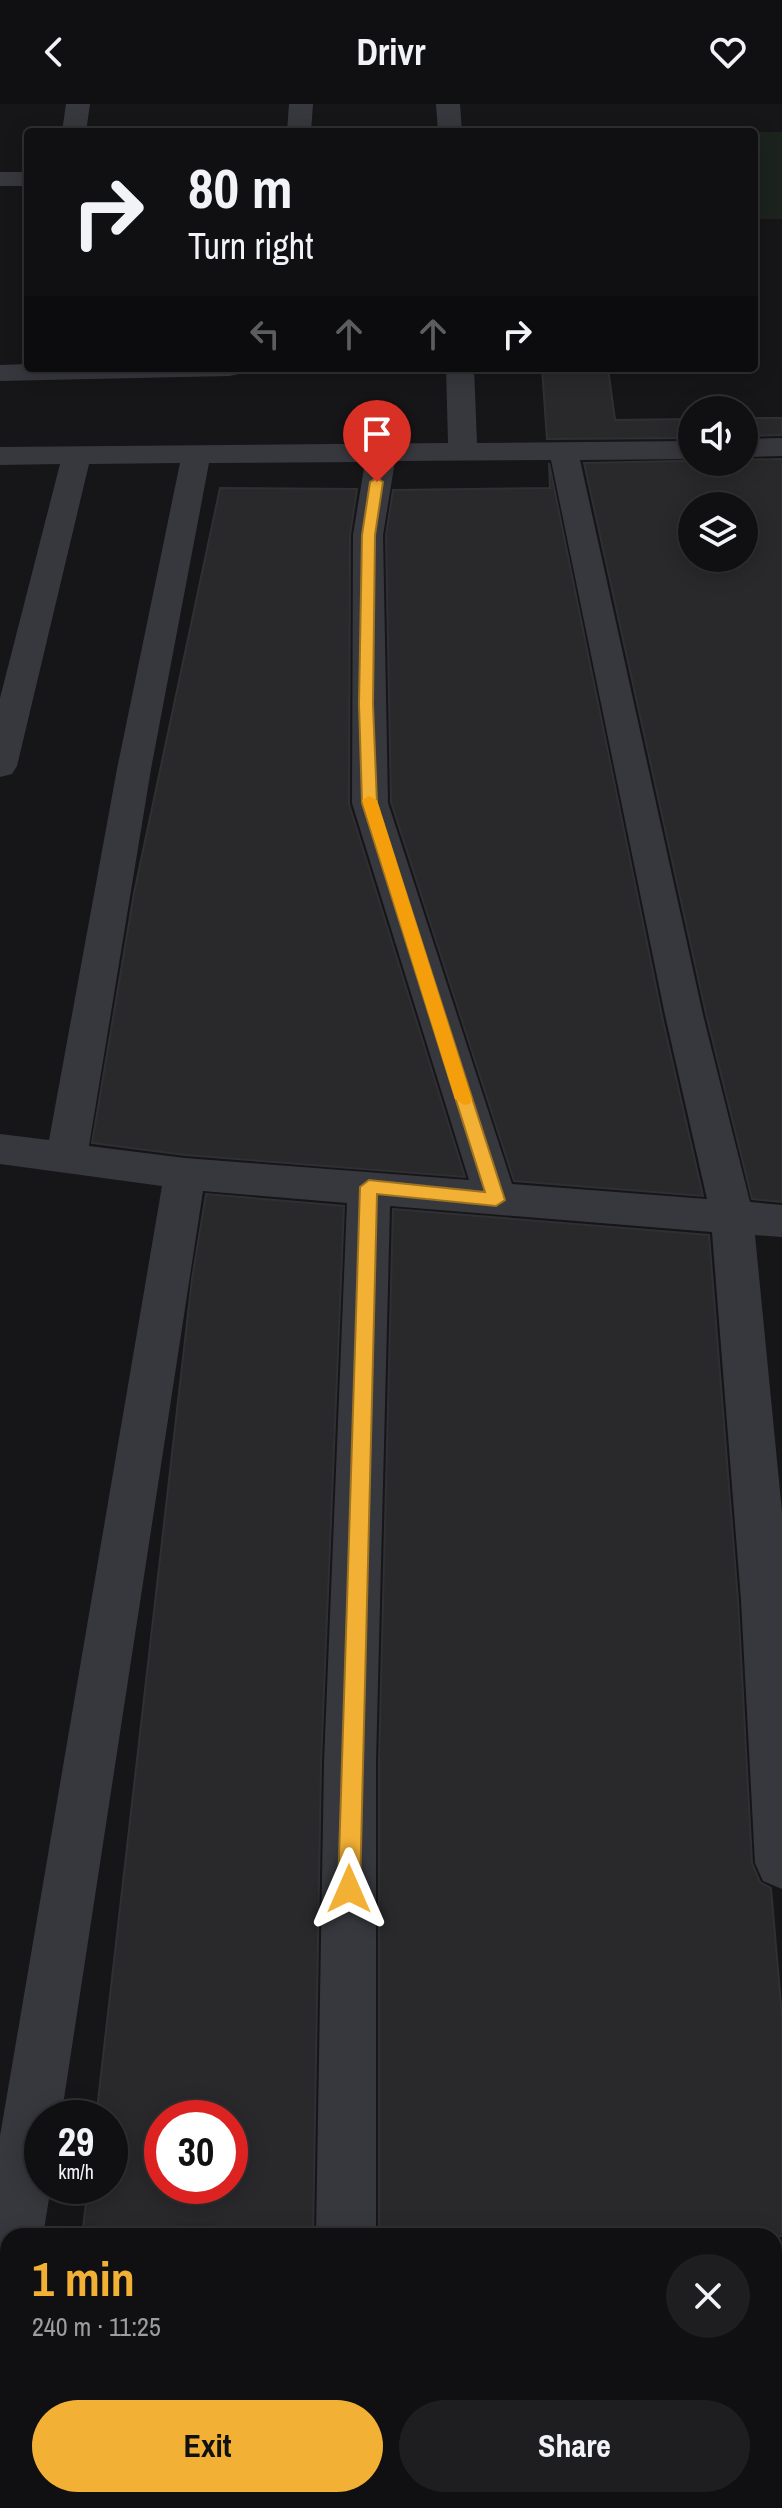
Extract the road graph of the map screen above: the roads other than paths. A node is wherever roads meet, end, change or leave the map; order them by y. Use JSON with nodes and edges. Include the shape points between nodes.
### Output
{"nodes":[{"id":1,"x":78,"y":104,"type":"edge"},
{"id":2,"x":301,"y":104,"type":"edge"},
{"id":3,"x":448,"y":104,"type":"edge"},
{"id":4,"x":75,"y":128,"type":"edge"},
{"id":5,"x":299,"y":128,"type":"edge"},
{"id":6,"x":450,"y":128,"type":"edge"},
{"id":7,"x":0,"y":179,"type":"edge"},
{"id":8,"x":24,"y":179,"type":"edge"},
{"id":9,"x":32,"y":372,"type":"edge"},
{"id":10,"x":460,"y":372,"type":"edge"},
{"id":11,"x":0,"y":373,"type":"edge"},
{"id":12,"x":782,"y":447,"type":"edge"},
{"id":13,"x":758,"y":448,"type":"edge"},
{"id":14,"x":678,"y":450,"type":"edge"},
{"id":15,"x":77,"y":453,"type":"junction"},
{"id":16,"x":463,"y":453,"type":"junction"},
{"id":17,"x":564,"y":453,"type":"junction"},
{"id":18,"x":196,"y":454,"type":"junction"},
{"id":19,"x":381,"y":455,"type":"junction"},
{"id":20,"x":0,"y":456,"type":"edge"},
{"id":21,"x":0,"y":766,"type":"edge"},
{"id":22,"x":0,"y":1149,"type":"edge"},
{"id":23,"x":66,"y":1159,"type":"junction"},
{"id":24,"x":185,"y":1174,"type":"junction"},
{"id":25,"x":369,"y":1187,"type":"junction"},
{"id":26,"x":496,"y":1200,"type":"junction"},
{"id":27,"x":732,"y":1217,"type":"junction"},
{"id":28,"x":782,"y":1221,"type":"edge"},
{"id":29,"x":782,"y":1863,"type":"edge"},
{"id":30,"x":14,"y":2228,"type":"edge"},
{"id":31,"x":346,"y":2228,"type":"edge"}],
"edges":[{"from":1,"to":4,"type":"street"},
{"from":2,"to":5,"type":"street"},
{"from":3,"to":6,"type":"street"},
{"from":7,"to":8,"type":"street"},
{"from":9,"to":11,"type":"street"},
{"from":10,"to":16,"type":"street"},
{"from":12,"to":13,"type":"street"},
{"from":14,"to":17,"type":"street"},
{"from":15,"to":18,"type":"street"},
{"from":15,"to":20,"type":"street"},
{"from":15,"to":21,"type":"street"},
{"from":16,"to":17,"type":"street"},
{"from":16,"to":19,"type":"street"},
{"from":17,"to":27,"type":"street"},
{"from":18,"to":19,"type":"street"},
{"from":18,"to":23,"type":"street"},
{"from":19,"to":26,"type":"street","via":[[368,535],[370,803]]},
{"from":22,"to":23,"type":"street"},
{"from":23,"to":24,"type":"street"},
{"from":24,"to":25,"type":"street"},
{"from":24,"to":30,"type":"street"},
{"from":25,"to":26,"type":"street"},
{"from":25,"to":31,"type":"street","via":[[350,1762]]},
{"from":26,"to":27,"type":"street"},
{"from":27,"to":28,"type":"street"},
{"from":27,"to":29,"type":"street","via":[[766,1600]]}]}
